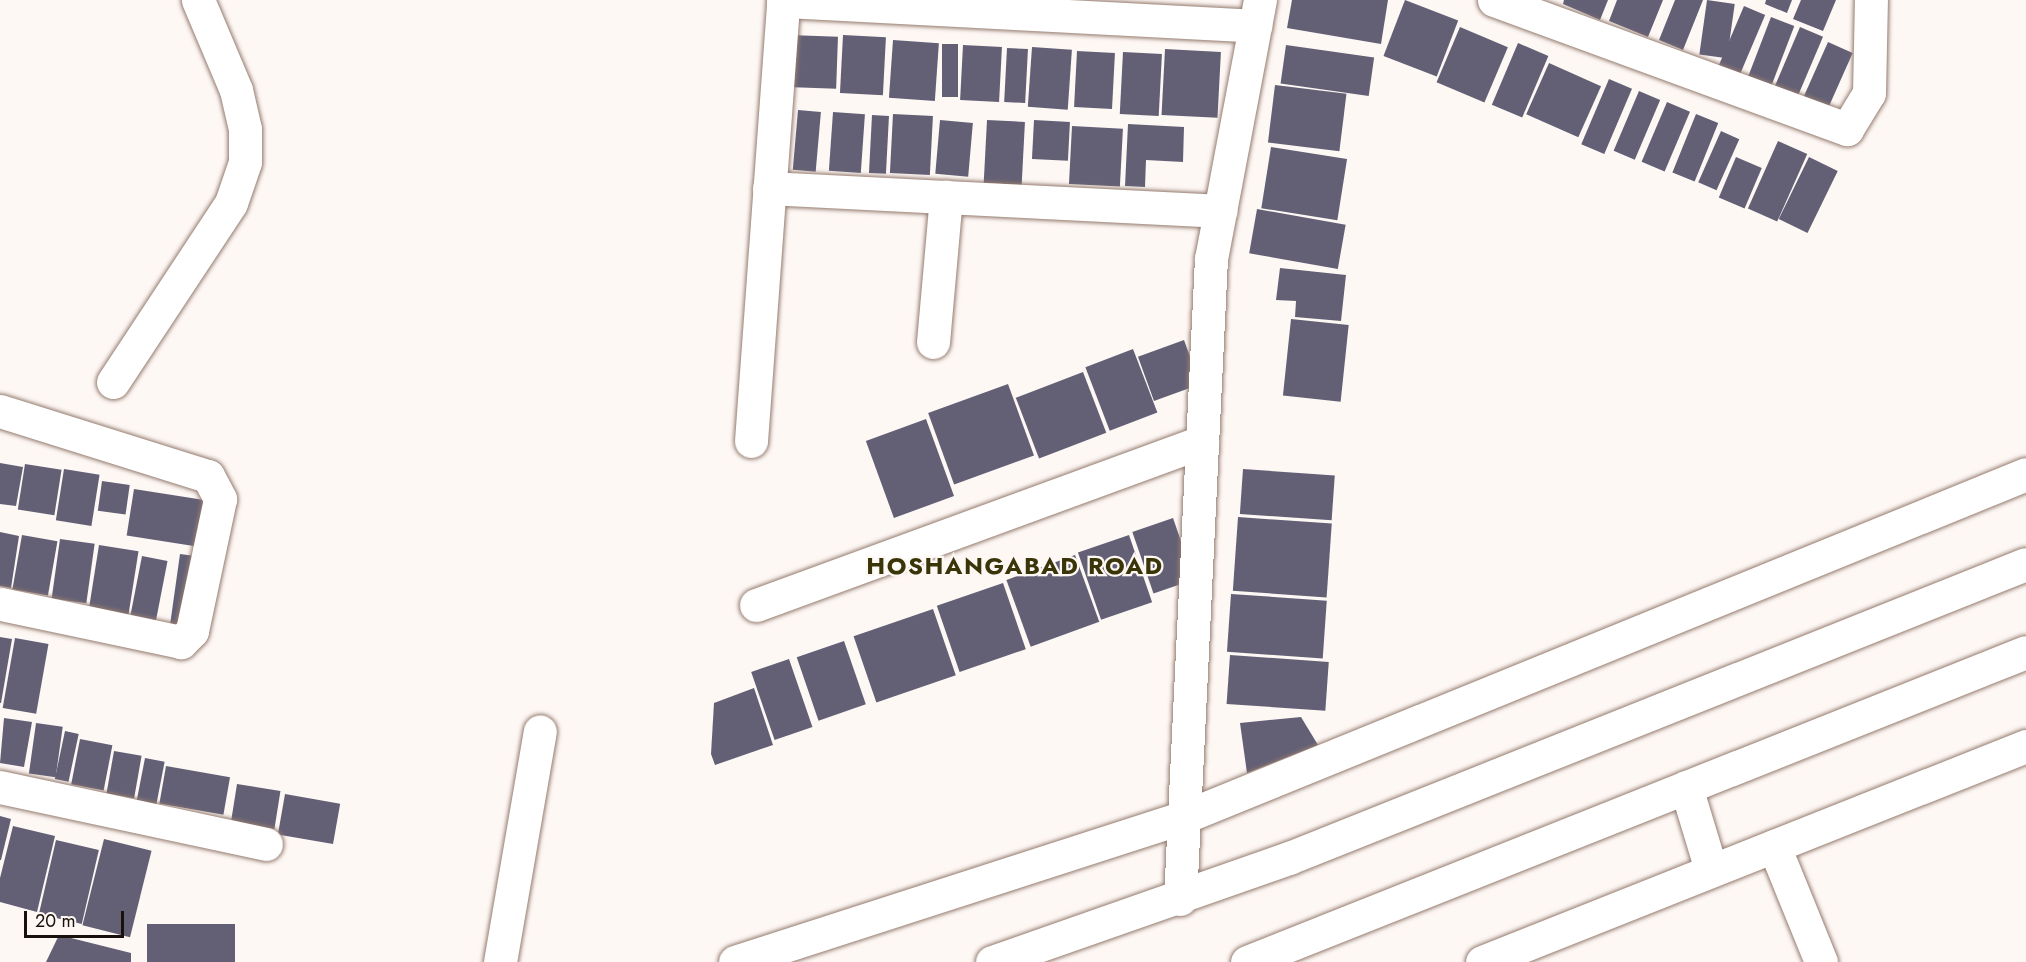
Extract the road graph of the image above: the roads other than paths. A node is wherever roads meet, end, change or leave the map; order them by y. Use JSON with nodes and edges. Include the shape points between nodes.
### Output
{"nodes":[{"id":1,"x":198,"y":0,"type":"edge"},
{"id":2,"x":1871,"y":0,"type":"edge"},
{"id":3,"x":783,"y":1,"type":"edge"},
{"id":4,"x":1507,"y":2,"type":"edge"},
{"id":5,"x":1258,"y":13,"type":"edge"},
{"id":6,"x":769,"y":188,"type":"junction"},
{"id":7,"x":946,"y":197,"type":"junction"},
{"id":8,"x":1220,"y":211,"type":"junction"},
{"id":9,"x":933,"y":342,"type":"dead end"},
{"id":10,"x":113,"y":381,"type":"dead end"},
{"id":11,"x":0,"y":411,"type":"edge"},
{"id":12,"x":751,"y":441,"type":"dead end"},
{"id":13,"x":1202,"y":442,"type":"junction"},
{"id":14,"x":2026,"y":474,"type":"edge"},
{"id":15,"x":2026,"y":564,"type":"edge"},
{"id":16,"x":0,"y":604,"type":"edge"},
{"id":17,"x":756,"y":605,"type":"dead end"},
{"id":18,"x":2026,"y":652,"type":"edge"},
{"id":19,"x":540,"y":731,"type":"dead end"},
{"id":20,"x":2026,"y":746,"type":"edge"},
{"id":21,"x":0,"y":787,"type":"edge"},
{"id":22,"x":1686,"y":787,"type":"junction"},
{"id":23,"x":1184,"y":817,"type":"junction"},
{"id":24,"x":266,"y":844,"type":"dead end"},
{"id":25,"x":1774,"y":846,"type":"junction"},
{"id":26,"x":1711,"y":870,"type":"junction"},
{"id":27,"x":1180,"y":898,"type":"junction"},
{"id":28,"x":500,"y":962,"type":"edge"},
{"id":29,"x":735,"y":962,"type":"edge"},
{"id":30,"x":992,"y":962,"type":"edge"},
{"id":31,"x":1247,"y":962,"type":"edge"},
{"id":32,"x":1482,"y":962,"type":"edge"},
{"id":33,"x":1821,"y":962,"type":"edge"}],
"edges":[{"from":1,"to":10,"type":"street","via":[[236,90],[245,129],[245,162],[231,203]]},
{"from":2,"to":4,"type":"street","via":[[1869,93],[1847,129]]},
{"from":3,"to":5,"type":"street"},
{"from":3,"to":6,"type":"street"},
{"from":5,"to":8,"type":"street"},
{"from":6,"to":7,"type":"street"},
{"from":6,"to":12,"type":"street"},
{"from":7,"to":8,"type":"street"},
{"from":7,"to":9,"type":"street"},
{"from":8,"to":13,"type":"street","via":[[1211,259]]},
{"from":11,"to":16,"type":"street","via":[[208,476],[220,499],[192,631],[181,642]]},
{"from":13,"to":17,"type":"street"},
{"from":13,"to":23,"type":"street"},
{"from":14,"to":23,"type":"street"},
{"from":15,"to":27,"type":"street"},
{"from":18,"to":22,"type":"street"},
{"from":19,"to":28,"type":"street"},
{"from":20,"to":25,"type":"street"},
{"from":21,"to":24,"type":"street"},
{"from":22,"to":26,"type":"street"},
{"from":22,"to":31,"type":"street"},
{"from":23,"to":27,"type":"street"},
{"from":23,"to":29,"type":"street"},
{"from":25,"to":26,"type":"street"},
{"from":25,"to":33,"type":"street"},
{"from":26,"to":32,"type":"street"},
{"from":27,"to":30,"type":"street"}]}
